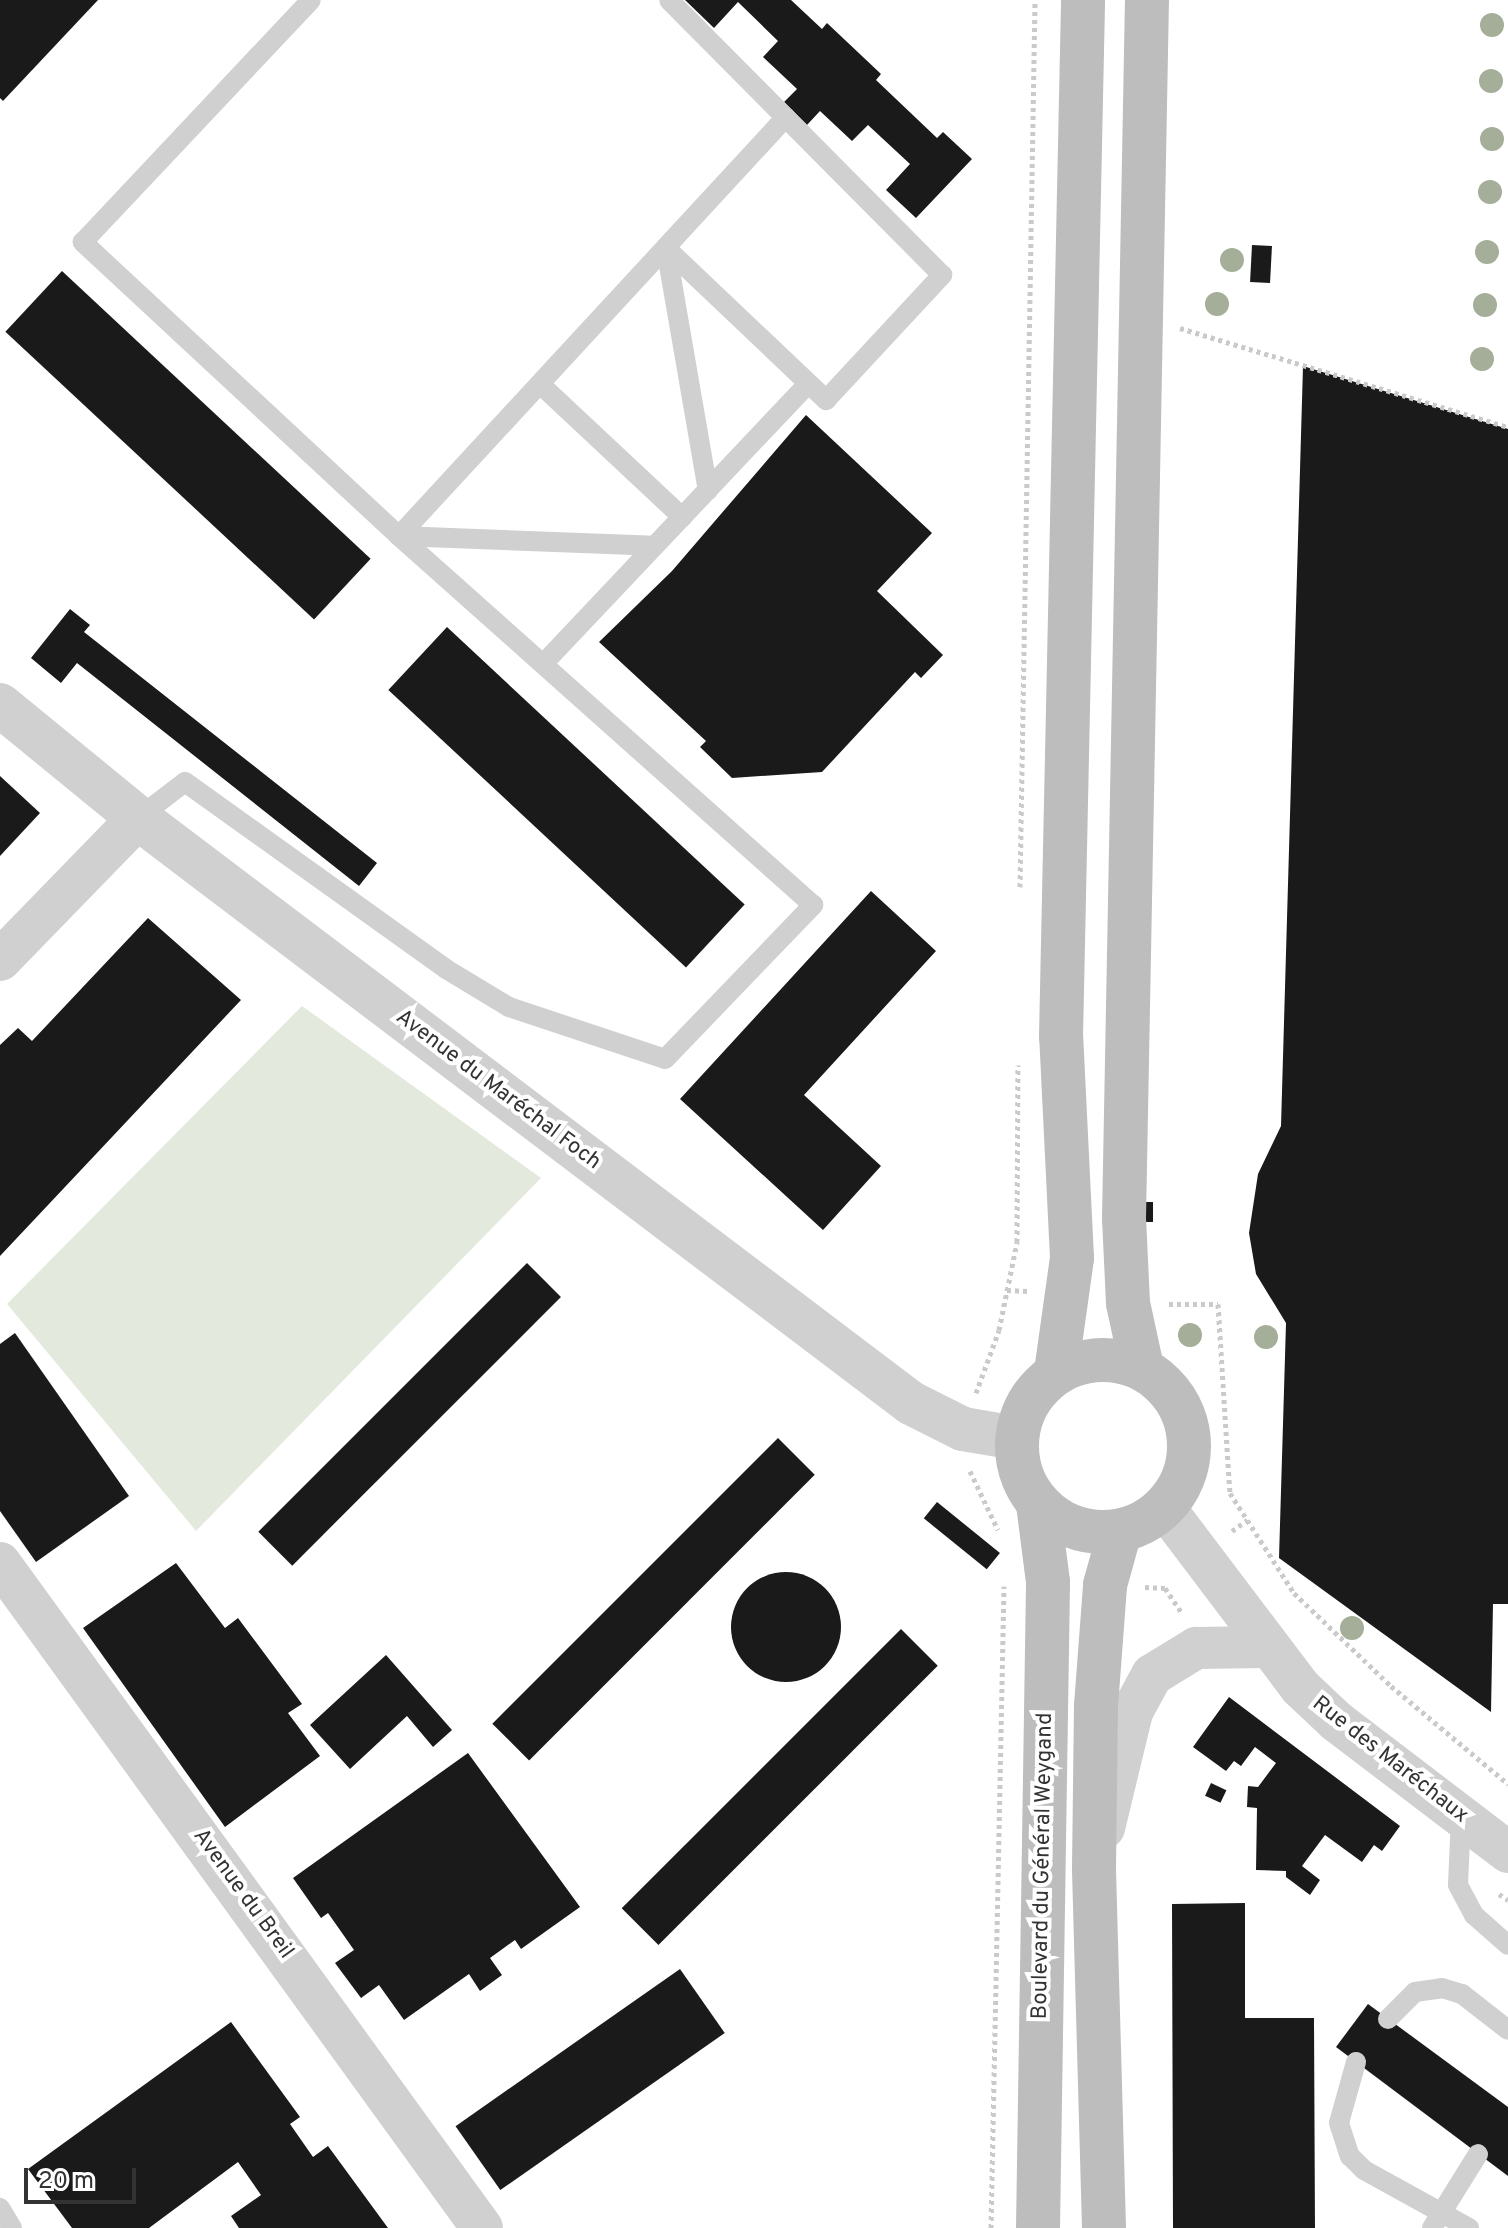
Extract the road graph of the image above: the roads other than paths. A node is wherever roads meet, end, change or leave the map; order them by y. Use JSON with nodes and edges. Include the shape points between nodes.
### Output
{"nodes":[{"id":1,"x":311,"y":0,"type":"edge"},
{"id":2,"x":669,"y":0,"type":"edge"},
{"id":3,"x":1083,"y":0,"type":"edge"},
{"id":4,"x":1147,"y":0,"type":"edge"},
{"id":5,"x":786,"y":117,"type":"junction"},
{"id":6,"x":666,"y":248,"type":"junction"},
{"id":7,"x":540,"y":384,"type":"junction"},
{"id":8,"x":808,"y":384,"type":"junction"},
{"id":9,"x":708,"y":490,"type":"junction"},
{"id":10,"x":682,"y":517,"type":"junction"},
{"id":11,"x":399,"y":536,"type":"junction"},
{"id":12,"x":654,"y":546,"type":"junction"},
{"id":13,"x":543,"y":664,"type":"junction"},
{"id":14,"x":0,"y":705,"type":"edge"},
{"id":15,"x":138,"y":818,"type":"junction"},
{"id":16,"x":0,"y":960,"type":"edge"},
{"id":17,"x":1142,"y":1368,"type":"junction"},
{"id":18,"x":1056,"y":1372,"type":"junction"},
{"id":19,"x":1016,"y":1438,"type":"junction"},
{"id":20,"x":1038,"y":1504,"type":"junction"},
{"id":21,"x":1164,"y":1507,"type":"junction"},
{"id":22,"x":1120,"y":1531,"type":"junction"},
{"id":23,"x":0,"y":1563,"type":"edge"},
{"id":24,"x":1265,"y":1647,"type":"junction"},
{"id":25,"x":1461,"y":1816,"type":"junction"},
{"id":26,"x":1508,"y":1852,"type":"edge"},
{"id":27,"x":1094,"y":1868,"type":"junction"},
{"id":28,"x":1508,"y":1945,"type":"edge"},
{"id":29,"x":1388,"y":2019,"type":"dead end"},
{"id":30,"x":1508,"y":2030,"type":"edge"},
{"id":31,"x":1356,"y":2062,"type":"dead end"},
{"id":32,"x":1478,"y":2154,"type":"dead end"},
{"id":33,"x":0,"y":2208,"type":"edge"},
{"id":34,"x":1437,"y":2220,"type":"edge"},
{"id":35,"x":12,"y":2228,"type":"edge"},
{"id":36,"x":482,"y":2228,"type":"edge"},
{"id":37,"x":1038,"y":2228,"type":"edge"},
{"id":38,"x":1104,"y":2228,"type":"edge"},
{"id":39,"x":1469,"y":2228,"type":"edge"}],
"edges":[{"from":1,"to":11,"type":"lane","via":[[83,242]]},
{"from":2,"to":5,"type":"lane"},
{"from":3,"to":18,"type":"main road","via":[[1061,1037],[1072,1258]]},
{"from":4,"to":17,"type":"main road","via":[[1124,1219],[1128,1303]]},
{"from":5,"to":6,"type":"lane"},
{"from":5,"to":8,"type":"lane","via":[[942,275],[826,400]]},
{"from":6,"to":7,"type":"lane"},
{"from":6,"to":8,"type":"lane"},
{"from":6,"to":9,"type":"lane"},
{"from":7,"to":10,"type":"lane"},
{"from":7,"to":11,"type":"lane"},
{"from":8,"to":9,"type":"lane"},
{"from":9,"to":10,"type":"lane"},
{"from":10,"to":12,"type":"lane"},
{"from":11,"to":12,"type":"lane"},
{"from":11,"to":13,"type":"lane"},
{"from":12,"to":13,"type":"lane"},
{"from":13,"to":15,"type":"lane","via":[[813,905],[665,1059],[509,1007],[446,969],[185,782]]},
{"from":14,"to":15,"type":"street","name":"Avenue du Maréchal Foch"},
{"from":15,"to":16,"type":"street"},
{"from":15,"to":19,"type":"street","name":"Avenue du Maréchal Foch","via":[[911,1403],[963,1429]]},
{"from":17,"to":18,"type":"main road","via":[[1098,1360]]},
{"from":17,"to":21,"type":"main road","via":[[1164,1384],[1180,1406],[1189,1432],[1189,1459]]},
{"from":18,"to":19,"type":"main road","via":[[1028,1400]]},
{"from":19,"to":20,"type":"main road","via":[[1025,1484]]},
{"from":20,"to":22,"type":"main road","via":[[1076,1527]]},
{"from":20,"to":37,"type":"main road","name":"Boulevard du Général Weygand","via":[[1048,1582]]},
{"from":21,"to":22,"type":"main road"},
{"from":21,"to":24,"type":"street","name":"Rue des Maréchaux"},
{"from":22,"to":27,"type":"main road","via":[[1105,1585],[1100,1634]]},
{"from":23,"to":36,"type":"street","name":"Avenue du Breil"},
{"from":24,"to":25,"type":"street","name":"Rue des Maréchaux","via":[[1336,1721]]},
{"from":24,"to":27,"type":"street","via":[[1196,1648],[1152,1675],[1132,1712]]},
{"from":25,"to":26,"type":"street","name":"Rue des Maréchaux"},
{"from":25,"to":28,"type":"lane","via":[[1458,1885],[1474,1915]]},
{"from":27,"to":38,"type":"main road"},
{"from":29,"to":30,"type":"lane","via":[[1415,1992],[1442,1988],[1462,1994]]},
{"from":31,"to":34,"type":"lane","via":[[1341,2103],[1342,2142],[1364,2170]]},
{"from":32,"to":34,"type":"lane"},
{"from":33,"to":35,"type":"lane"},
{"from":34,"to":39,"type":"lane"}]}
